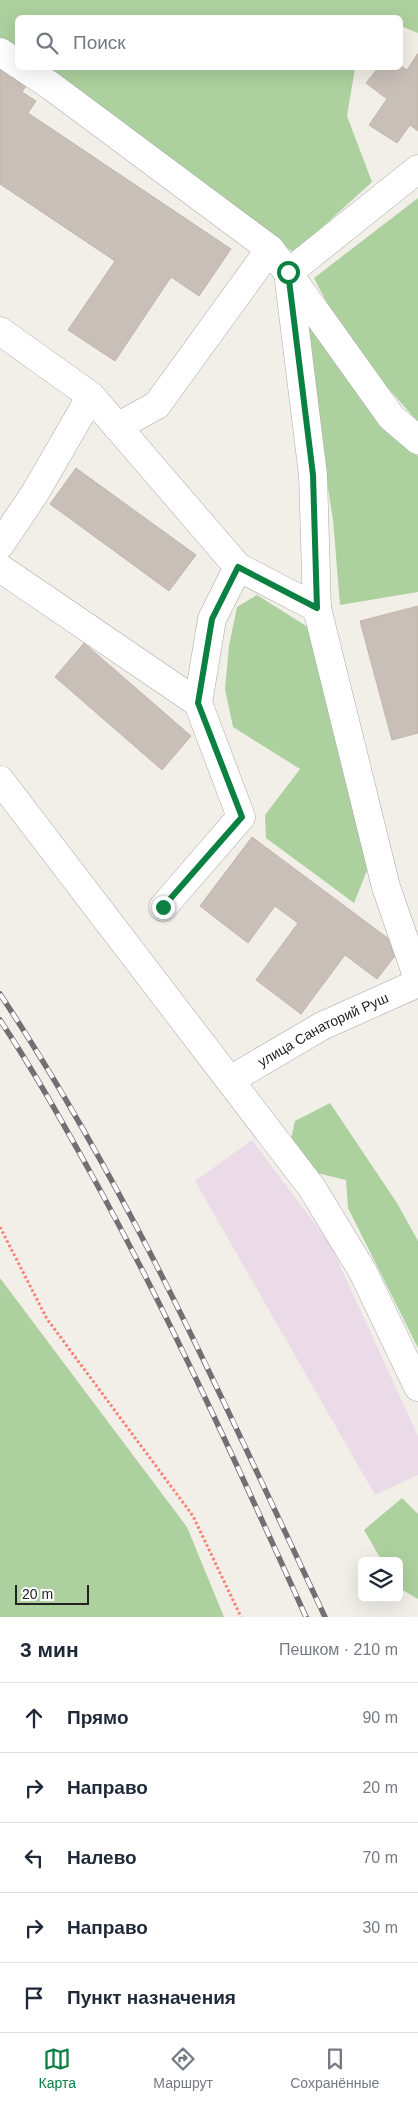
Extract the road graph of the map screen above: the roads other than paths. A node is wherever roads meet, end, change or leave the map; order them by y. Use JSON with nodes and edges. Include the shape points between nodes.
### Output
{"nodes":[{"id":1,"x":0,"y":52,"type":"edge"},
{"id":2,"x":15,"y":62,"type":"edge"},
{"id":3,"x":27,"y":70,"type":"edge"},
{"id":4,"x":418,"y":169,"type":"edge"},
{"id":5,"x":270,"y":249,"type":"junction"},
{"id":6,"x":288,"y":272,"type":"junction"},
{"id":7,"x":0,"y":330,"type":"edge"},
{"id":8,"x":90,"y":396,"type":"junction"},
{"id":9,"x":117,"y":427,"type":"junction"},
{"id":10,"x":418,"y":440,"type":"edge"},
{"id":11,"x":0,"y":545,"type":"edge"},
{"id":12,"x":238,"y":567,"type":"junction"},
{"id":13,"x":0,"y":568,"type":"edge"},
{"id":14,"x":317,"y":608,"type":"junction"},
{"id":15,"x":198,"y":703,"type":"junction"},
{"id":16,"x":0,"y":780,"type":"edge"},
{"id":17,"x":163,"y":907,"type":"dead end"},
{"id":18,"x":418,"y":981,"type":"edge"},
{"id":19,"x":230,"y":1080,"type":"junction"},
{"id":20,"x":418,"y":1387,"type":"edge"}],
"edges":[{"from":1,"to":2,"type":"street"},
{"from":3,"to":5,"type":"street"},
{"from":4,"to":6,"type":"street"},
{"from":5,"to":6,"type":"street"},
{"from":5,"to":9,"type":"street","via":[[157,405]]},
{"from":6,"to":10,"type":"street","via":[[391,417]]},
{"from":6,"to":14,"type":"street","via":[[313,475]]},
{"from":7,"to":8,"type":"street"},
{"from":8,"to":9,"type":"street"},
{"from":8,"to":11,"type":"street","via":[[35,493]]},
{"from":9,"to":12,"type":"street"},
{"from":12,"to":14,"type":"street"},
{"from":12,"to":15,"type":"street","via":[[212,619]]},
{"from":13,"to":15,"type":"street"},
{"from":14,"to":18,"type":"street","via":[[386,887]]},
{"from":15,"to":17,"type":"street","via":[[242,817]]},
{"from":16,"to":19,"type":"street"},
{"from":18,"to":19,"type":"street","name":"улица Санаторий Руш","via":[[322,1026]]},
{"from":19,"to":20,"type":"street","via":[[312,1188],[363,1272]]}]}
